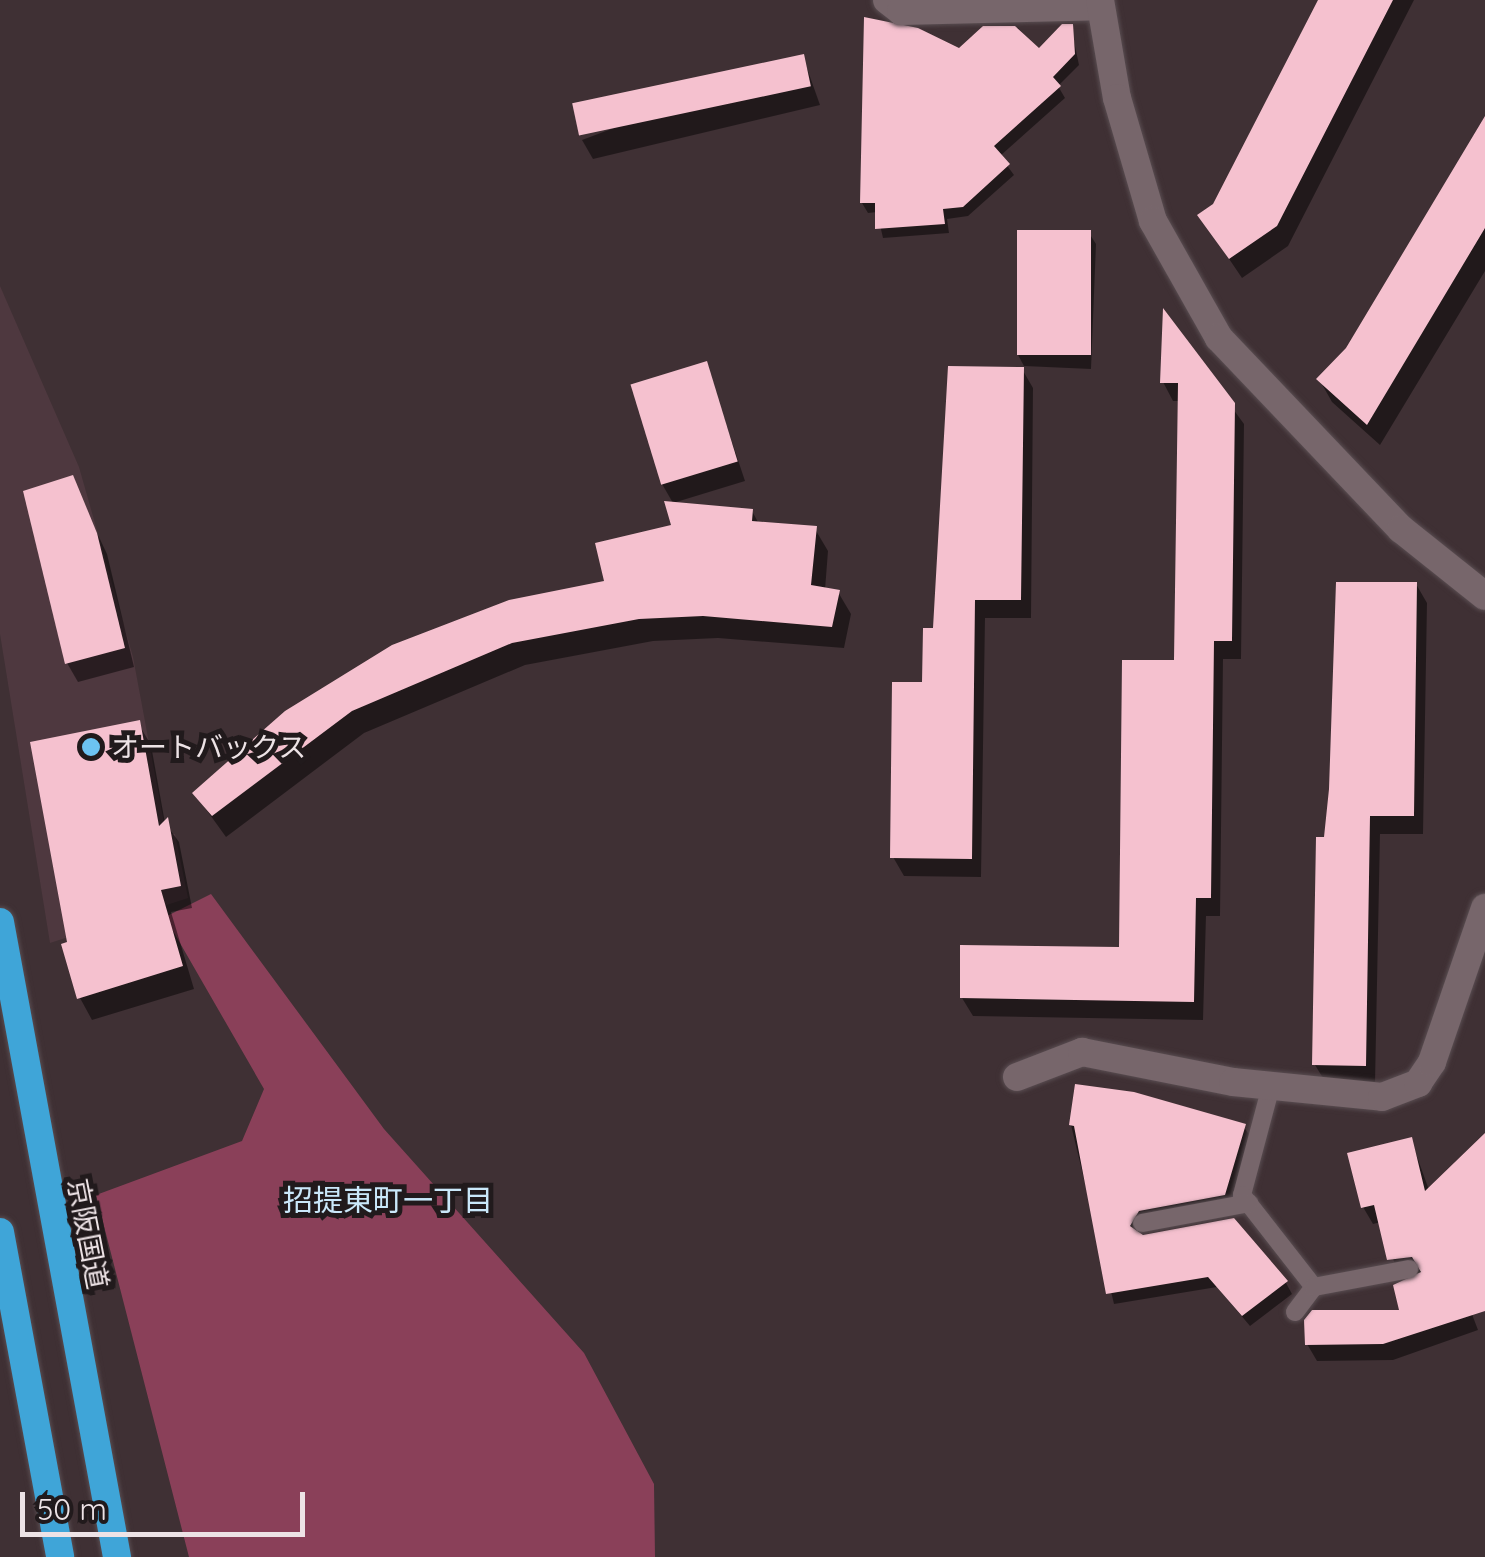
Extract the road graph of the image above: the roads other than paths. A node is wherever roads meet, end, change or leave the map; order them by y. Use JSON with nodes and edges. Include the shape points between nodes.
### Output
{"nodes":[{"id":1,"x":887,"y":0,"type":"edge"},
{"id":2,"x":1100,"y":3,"type":"edge"},
{"id":3,"x":1485,"y":596,"type":"edge"},
{"id":4,"x":1485,"y":908,"type":"edge"},
{"id":5,"x":0,"y":922,"type":"edge"},
{"id":6,"x":1017,"y":1077,"type":"dead end"},
{"id":7,"x":1271,"y":1086,"type":"junction"},
{"id":8,"x":1248,"y":1203,"type":"junction"},
{"id":9,"x":1142,"y":1223,"type":"dead end"},
{"id":10,"x":0,"y":1232,"type":"edge"},
{"id":11,"x":1409,"y":1269,"type":"dead end"},
{"id":12,"x":1314,"y":1286,"type":"junction"},
{"id":13,"x":1295,"y":1312,"type":"dead end"},
{"id":14,"x":60,"y":1557,"type":"edge"},
{"id":15,"x":116,"y":1557,"type":"edge"}],
"edges":[{"from":1,"to":2,"type":"street","via":[[900,11]]},
{"from":2,"to":3,"type":"street","via":[[1117,98],[1153,221],[1219,338],[1401,529]]},
{"from":4,"to":7,"type":"street","via":[[1432,1062],[1418,1083],[1382,1097]]},
{"from":5,"to":15,"type":"highway","name":"京阪国道"},
{"from":6,"to":7,"type":"street","via":[[1082,1052]]},
{"from":7,"to":8,"type":"lane","via":[[1242,1195]]},
{"from":8,"to":9,"type":"lane"},
{"from":8,"to":12,"type":"lane"},
{"from":10,"to":14,"type":"highway"},
{"from":11,"to":12,"type":"lane"},
{"from":12,"to":13,"type":"lane"}]}
